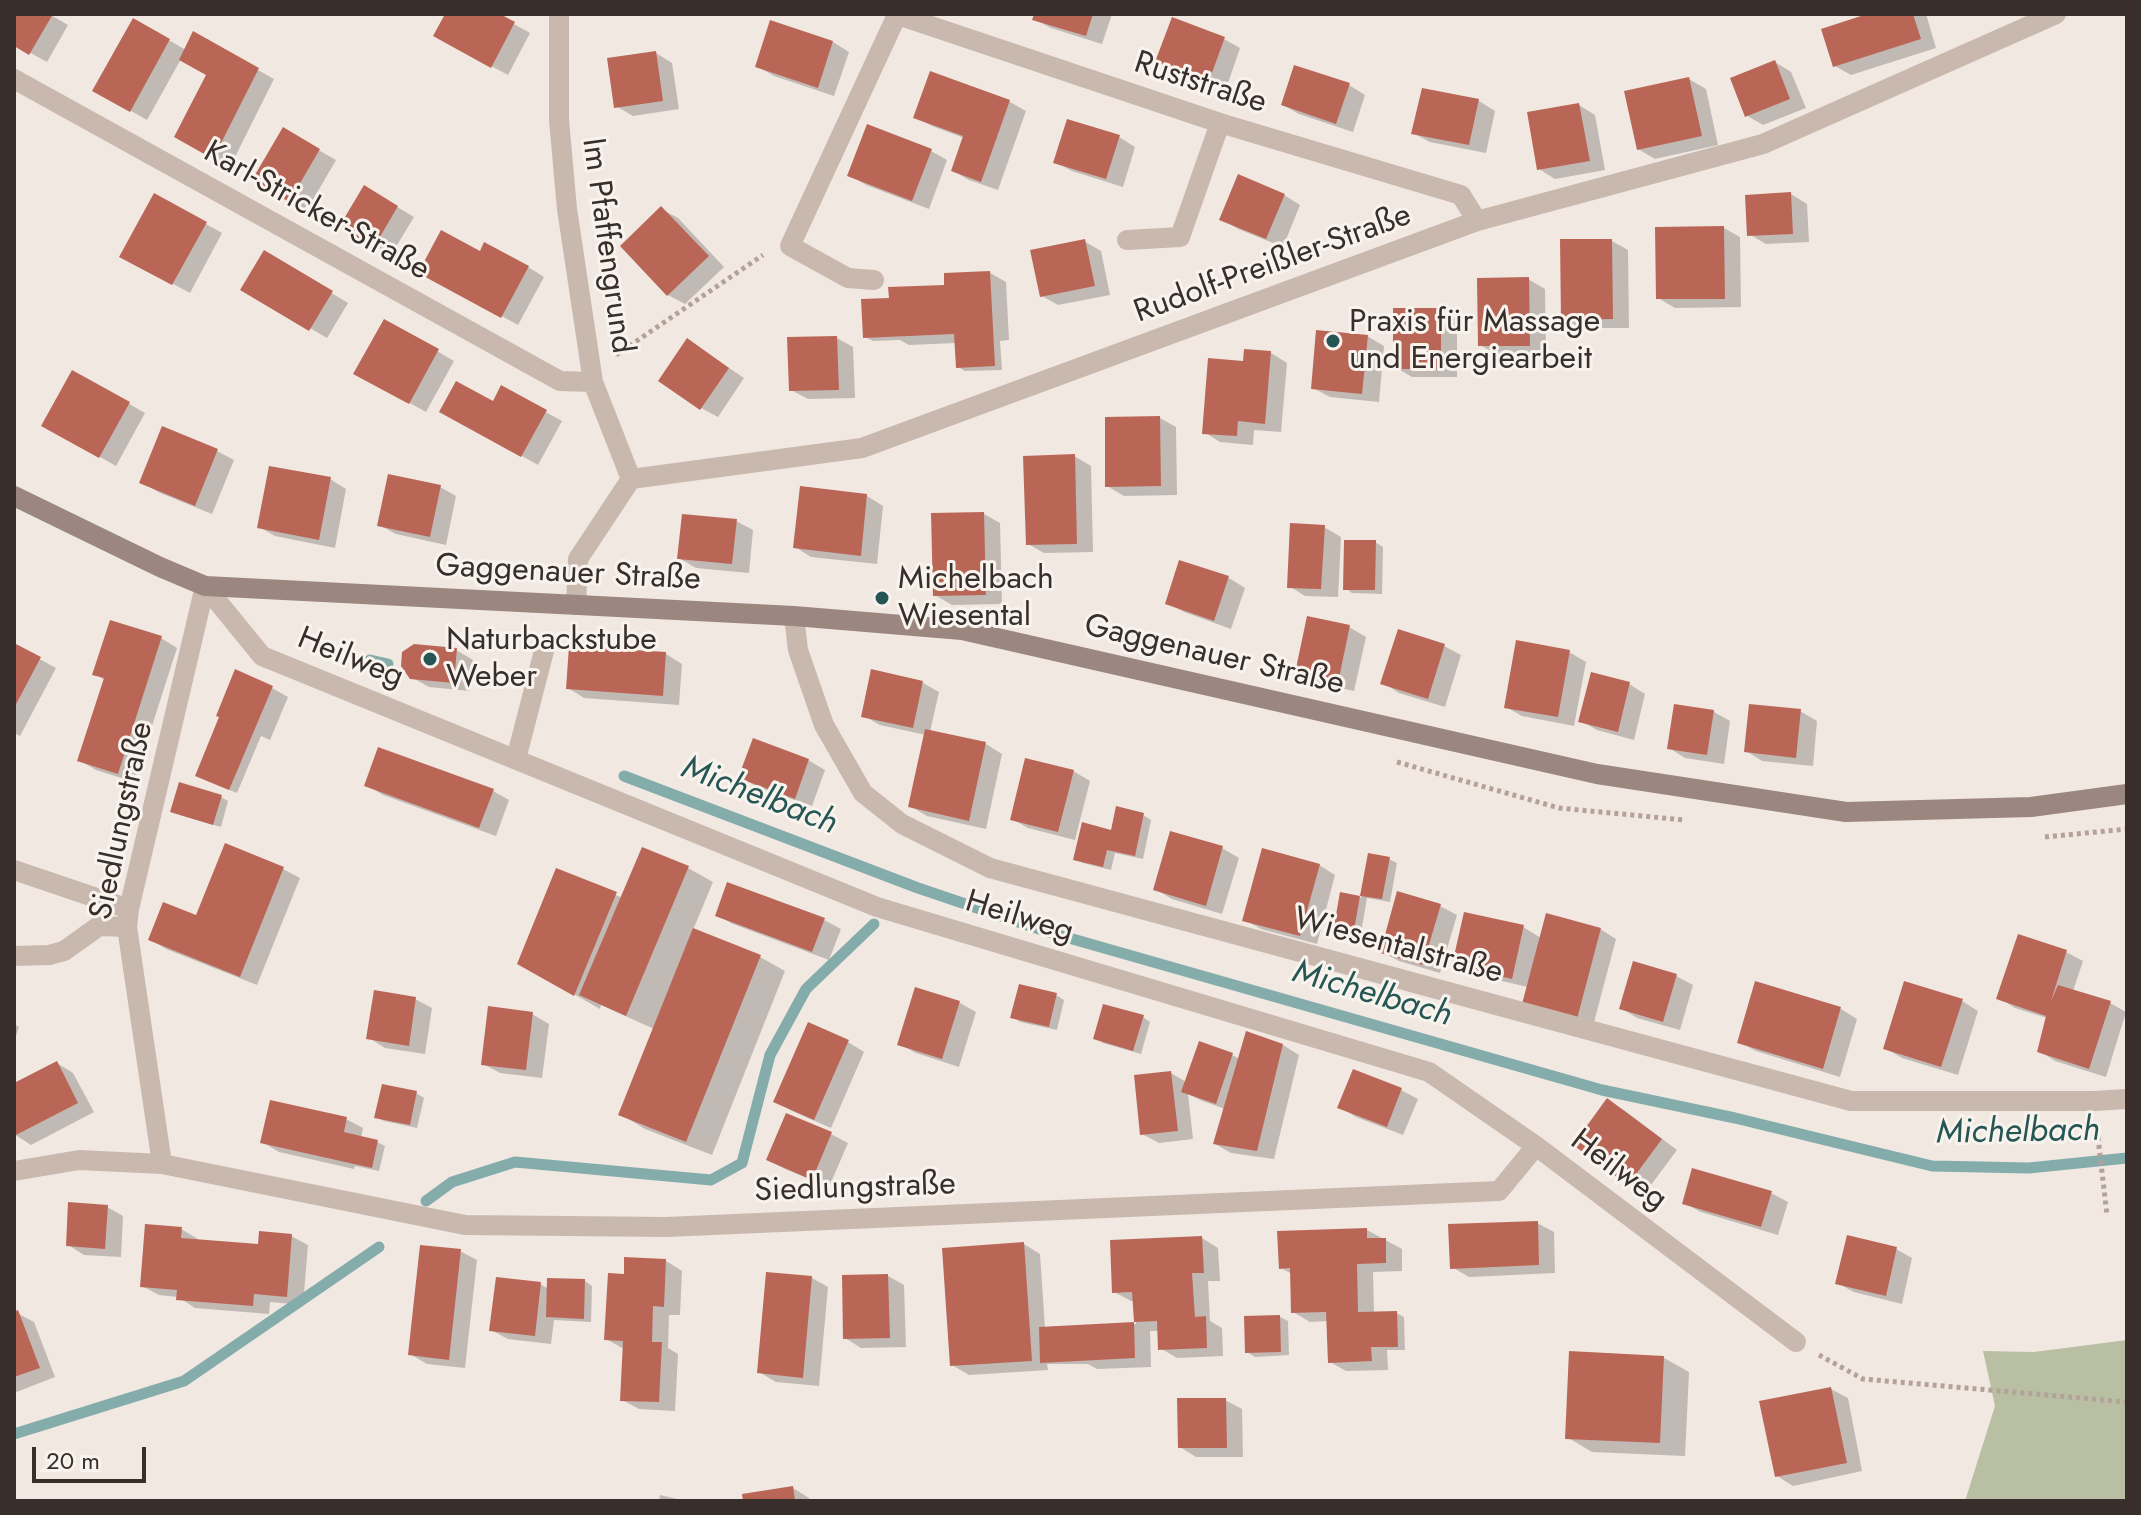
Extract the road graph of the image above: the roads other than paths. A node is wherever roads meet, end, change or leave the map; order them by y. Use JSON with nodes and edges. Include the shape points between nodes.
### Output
{"nodes":[{"id":1,"x":559,"y":14,"type":"edge"},
{"id":2,"x":896,"y":14,"type":"edge"},
{"id":3,"x":2056,"y":14,"type":"edge"},
{"id":4,"x":14,"y":79,"type":"edge"},
{"id":5,"x":1220,"y":123,"type":"junction"},
{"id":6,"x":1477,"y":221,"type":"junction"},
{"id":7,"x":1127,"y":240,"type":"dead end"},
{"id":8,"x":874,"y":280,"type":"dead end"},
{"id":9,"x":592,"y":372,"type":"junction"},
{"id":10,"x":631,"y":479,"type":"junction"},
{"id":11,"x":14,"y":496,"type":"edge"},
{"id":12,"x":205,"y":586,"type":"junction"},
{"id":13,"x":576,"y":605,"type":"junction"},
{"id":14,"x":794,"y":616,"type":"junction"},
{"id":15,"x":545,"y":647,"type":"dead end"},
{"id":16,"x":516,"y":759,"type":"junction"},
{"id":17,"x":2127,"y":794,"type":"edge"},
{"id":18,"x":14,"y":870,"type":"edge"},
{"id":19,"x":128,"y":918,"type":"junction"},
{"id":20,"x":14,"y":956,"type":"edge"},
{"id":21,"x":2127,"y":1099,"type":"edge"},
{"id":22,"x":1536,"y":1146,"type":"junction"},
{"id":23,"x":162,"y":1164,"type":"junction"},
{"id":24,"x":14,"y":1171,"type":"edge"},
{"id":25,"x":1796,"y":1342,"type":"road end"}],
"edges":[{"from":1,"to":9,"type":"street","name":"Im Pfaffengrund","via":[[559,120],[567,209]]},
{"from":2,"to":5,"type":"street","name":"Ruststraße"},
{"from":2,"to":8,"type":"street","via":[[790,246],[848,278]]},
{"from":3,"to":6,"type":"street","name":"Rudolf-Preißler-Straße","via":[[1763,144]]},
{"from":4,"to":9,"type":"street","name":"Karl-Stricker-Straße","via":[[560,381]]},
{"from":5,"to":6,"type":"street","name":"Ruststraße","via":[[1461,195]]},
{"from":5,"to":7,"type":"street","via":[[1180,237]]},
{"from":6,"to":10,"type":"street","name":"Rudolf-Preißler-Straße","via":[[862,448]]},
{"from":9,"to":10,"type":"street","name":"Im Pfaffengrund"},
{"from":10,"to":13,"type":"street","via":[[578,559]]},
{"from":11,"to":12,"type":"main road","name":"Gaggenauer Straße"},
{"from":12,"to":13,"type":"main road","name":"Gaggenauer Straße"},
{"from":12,"to":16,"type":"street","name":"Heilweg","via":[[262,656]]},
{"from":12,"to":19,"type":"street","name":"Siedlungstraße"},
{"from":13,"to":14,"type":"main road","name":"Gaggenauer Straße"},
{"from":14,"to":17,"type":"main road","name":"Gaggenauer Straße","via":[[962,630],[1597,774],[1846,812],[2031,807]]},
{"from":14,"to":21,"type":"street","name":"Wiesentalstraße","via":[[798,650],[824,725],[863,793],[902,824],[990,868],[1851,1101]]},
{"from":15,"to":16,"type":"street"},
{"from":16,"to":22,"type":"street","name":"Heilweg","via":[[877,907],[1429,1072]]},
{"from":18,"to":19,"type":"street"},
{"from":19,"to":20,"type":"street","via":[[99,926],[64,951]]},
{"from":19,"to":23,"type":"street","name":"Siedlungstraße"},
{"from":22,"to":23,"type":"street","name":"Siedlungstraße","via":[[1499,1191],[666,1227],[465,1225]]},
{"from":22,"to":25,"type":"street","name":"Heilweg"},
{"from":23,"to":24,"type":"street","name":"Siedlungstraße","via":[[79,1160]]}]}
